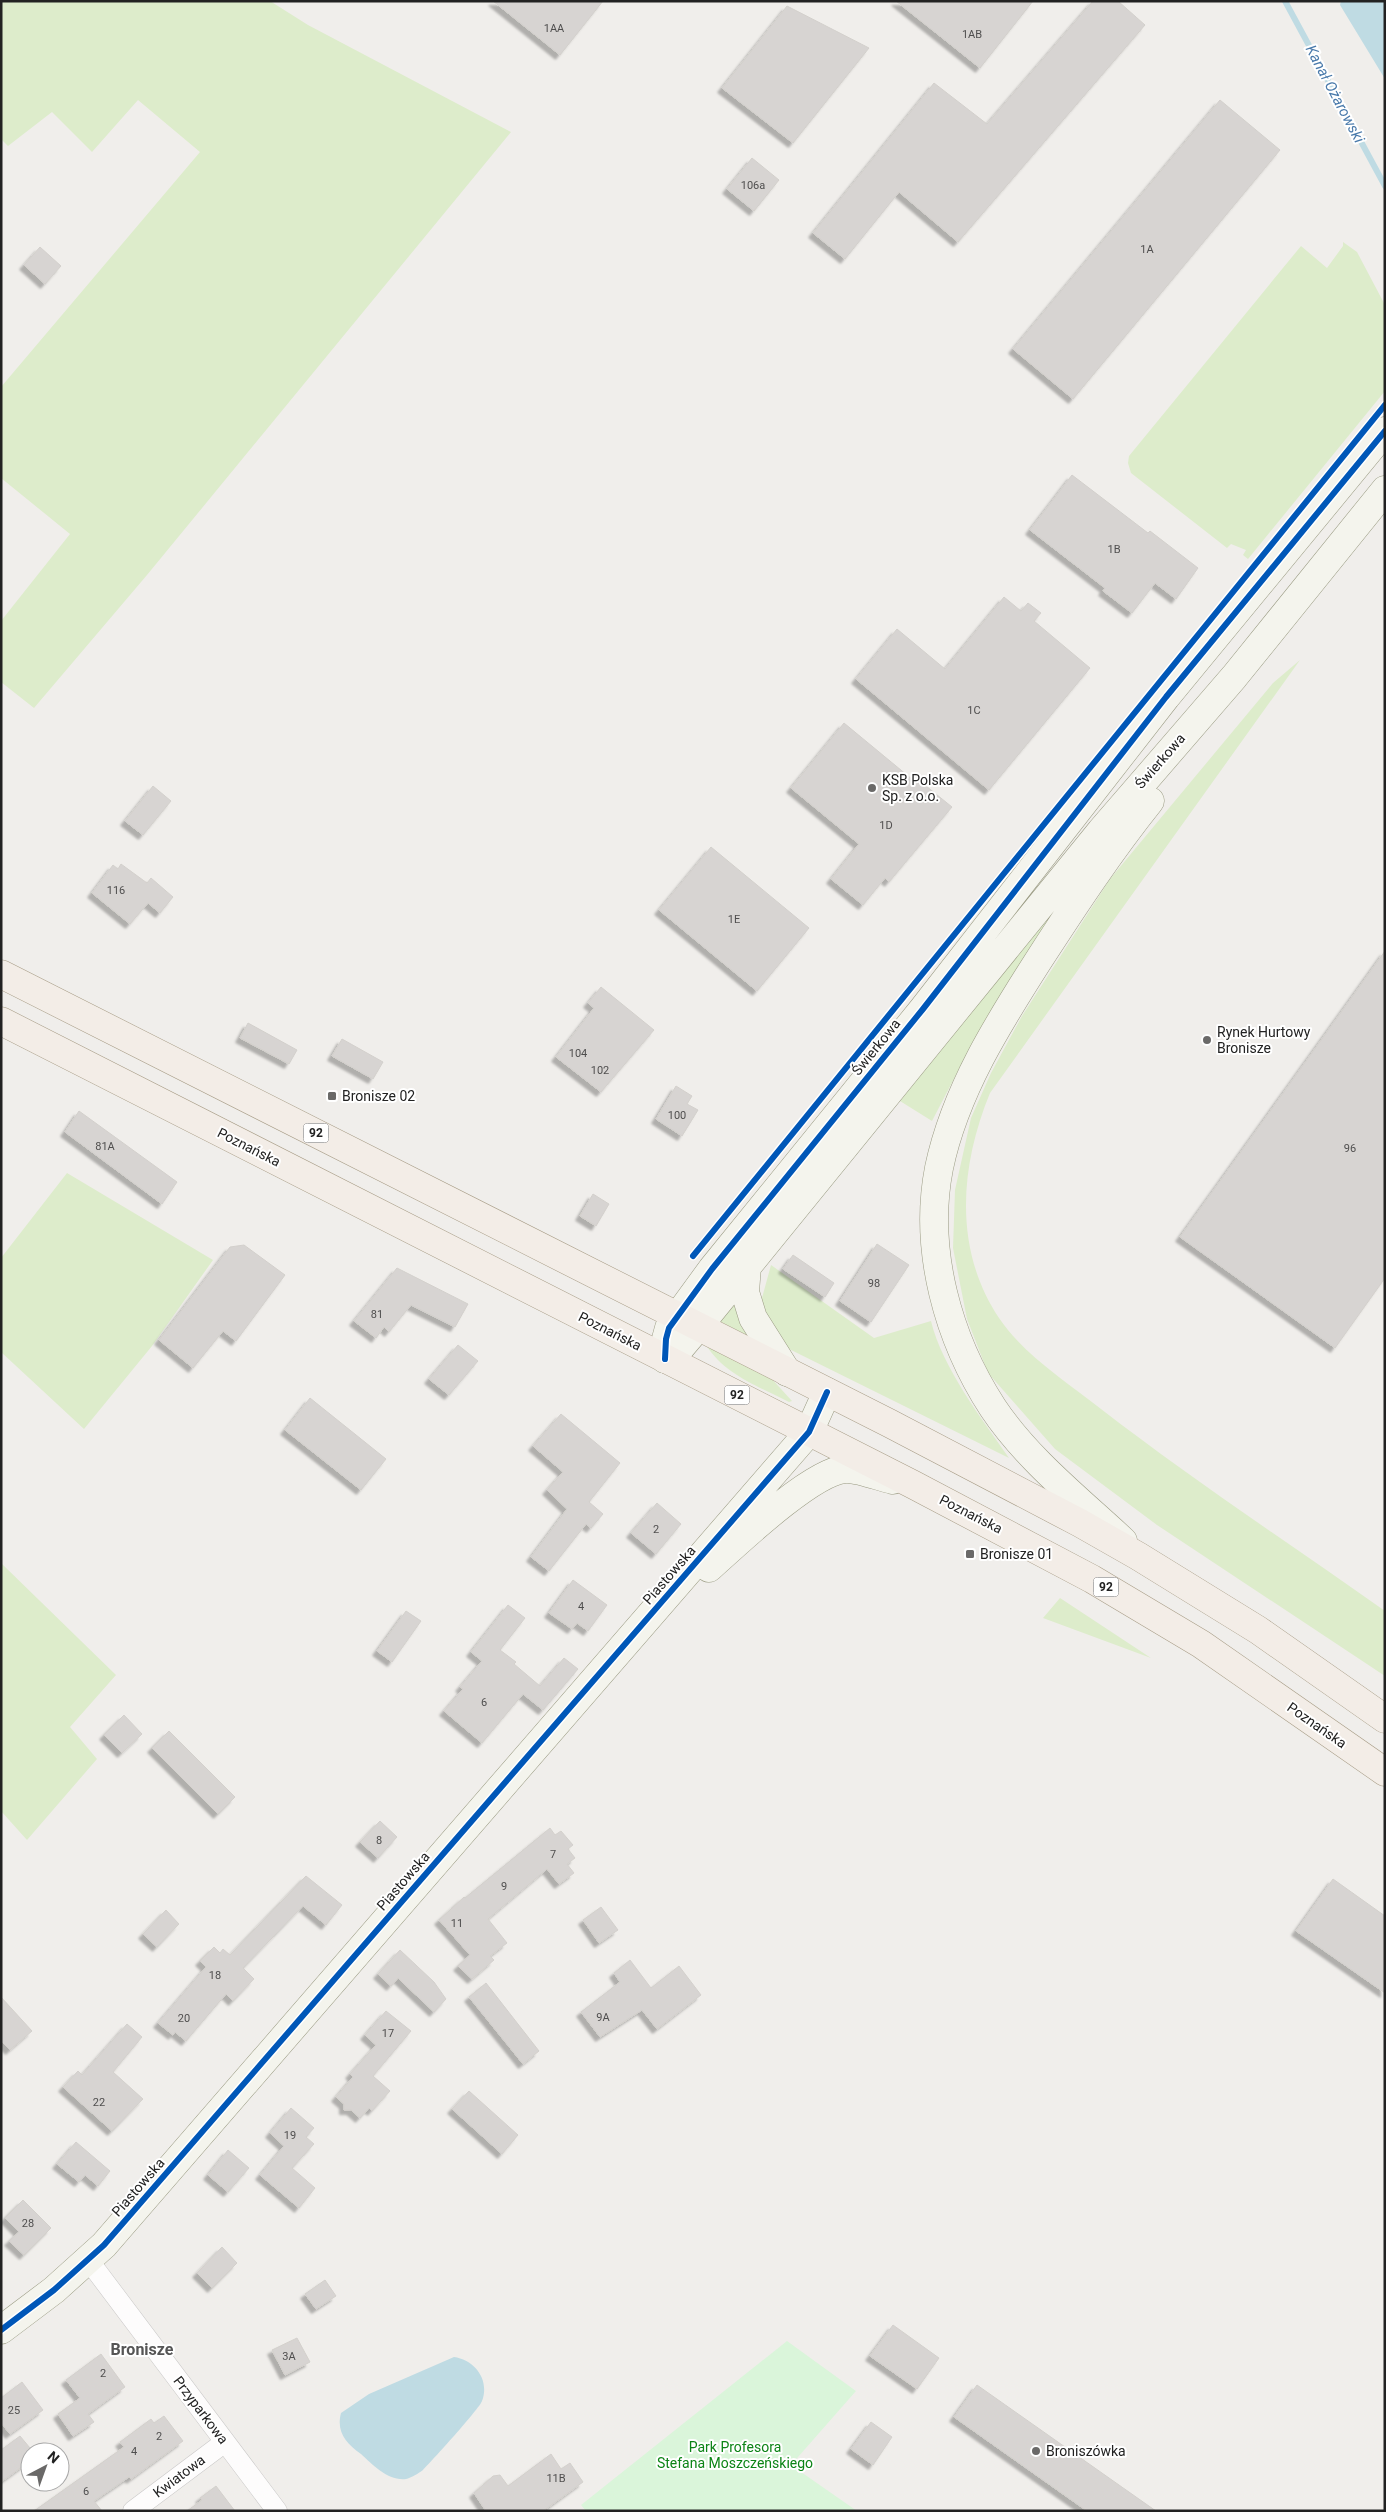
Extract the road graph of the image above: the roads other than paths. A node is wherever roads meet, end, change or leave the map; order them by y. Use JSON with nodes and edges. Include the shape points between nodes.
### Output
{"nodes":[{"id":1,"x":1385,"y":431,"type":"edge"},
{"id":2,"x":1385,"y":490,"type":"edge"},
{"id":3,"x":1234,"y":676,"type":"junction"},
{"id":4,"x":1,"y":974,"type":"edge"},
{"id":5,"x":1,"y":1022,"type":"edge"},
{"id":6,"x":747,"y":1266,"type":"junction"},
{"id":7,"x":687,"y":1321,"type":"junction"},
{"id":8,"x":665,"y":1359,"type":"junction"},
{"id":9,"x":787,"y":1372,"type":"junction"},
{"id":10,"x":827,"y":1392,"type":"junction"},
{"id":11,"x":809,"y":1432,"type":"junction"},
{"id":12,"x":912,"y":1484,"type":"junction"},
{"id":13,"x":1138,"y":1556,"type":"junction"},
{"id":14,"x":628,"y":1641,"type":"junction"},
{"id":15,"x":1385,"y":1718,"type":"edge"},
{"id":16,"x":1385,"y":1772,"type":"edge"},
{"id":17,"x":89,"y":2261,"type":"junction"},
{"id":18,"x":1,"y":2330,"type":"edge"},
{"id":19,"x":225,"y":2442,"type":"junction"},
{"id":20,"x":134,"y":2511,"type":"edge"},
{"id":21,"x":277,"y":2511,"type":"edge"}],
"edges":[{"from":1,"to":7,"type":"street","name":"Świerkowa","via":[[1166,697],[923,1009],[712,1269]]},
{"from":2,"to":3,"type":"street","name":"Świerkowa"},
{"from":3,"to":6,"type":"street","name":"Świerkowa","via":[[1101,831]]},
{"from":3,"to":13,"type":"street","via":[[1200,734],[1117,843],[1005,1012],[964,1093],[939,1168],[935,1206],[936,1247],[942,1289],[953,1332],[972,1371],[993,1408],[1018,1441]]},
{"from":4,"to":7,"type":"main road","number":"92"},
{"from":5,"to":8,"type":"main road","name":"Poznańska","number":"92"},
{"from":6,"to":7,"type":"street","name":"Świerkowa"},
{"from":6,"to":9,"type":"street","via":[[745,1292],[753,1318]]},
{"from":7,"to":8,"type":"street","name":"Świerkowa","via":[[666,1339]]},
{"from":7,"to":9,"type":"main road","number":"92"},
{"from":8,"to":11,"type":"main road","name":"Poznańska","number":"92"},
{"from":9,"to":10,"type":"main road","number":"92"},
{"from":10,"to":11,"type":"street","name":"Piastowska"},
{"from":10,"to":13,"type":"main road","number":"92"},
{"from":11,"to":12,"type":"main road","name":"Poznańska","number":"92"},
{"from":11,"to":14,"type":"street","name":"Piastowska"},
{"from":12,"to":14,"type":"street","via":[[846,1469],[825,1474],[790,1499]]},
{"from":12,"to":16,"type":"main road","name":"Poznańska","number":"92","via":[[1092,1579],[1200,1644]]},
{"from":13,"to":15,"type":"main road","number":"92","via":[[1258,1630]]},
{"from":14,"to":17,"type":"street","name":"Piastowska"},
{"from":17,"to":18,"type":"street","name":"Piastowska"},
{"from":17,"to":19,"type":"street","name":"Przyparkowa"},
{"from":19,"to":20,"type":"street","name":"Kwiatowa"},
{"from":19,"to":21,"type":"street","name":"Przyparkowa"}]}
